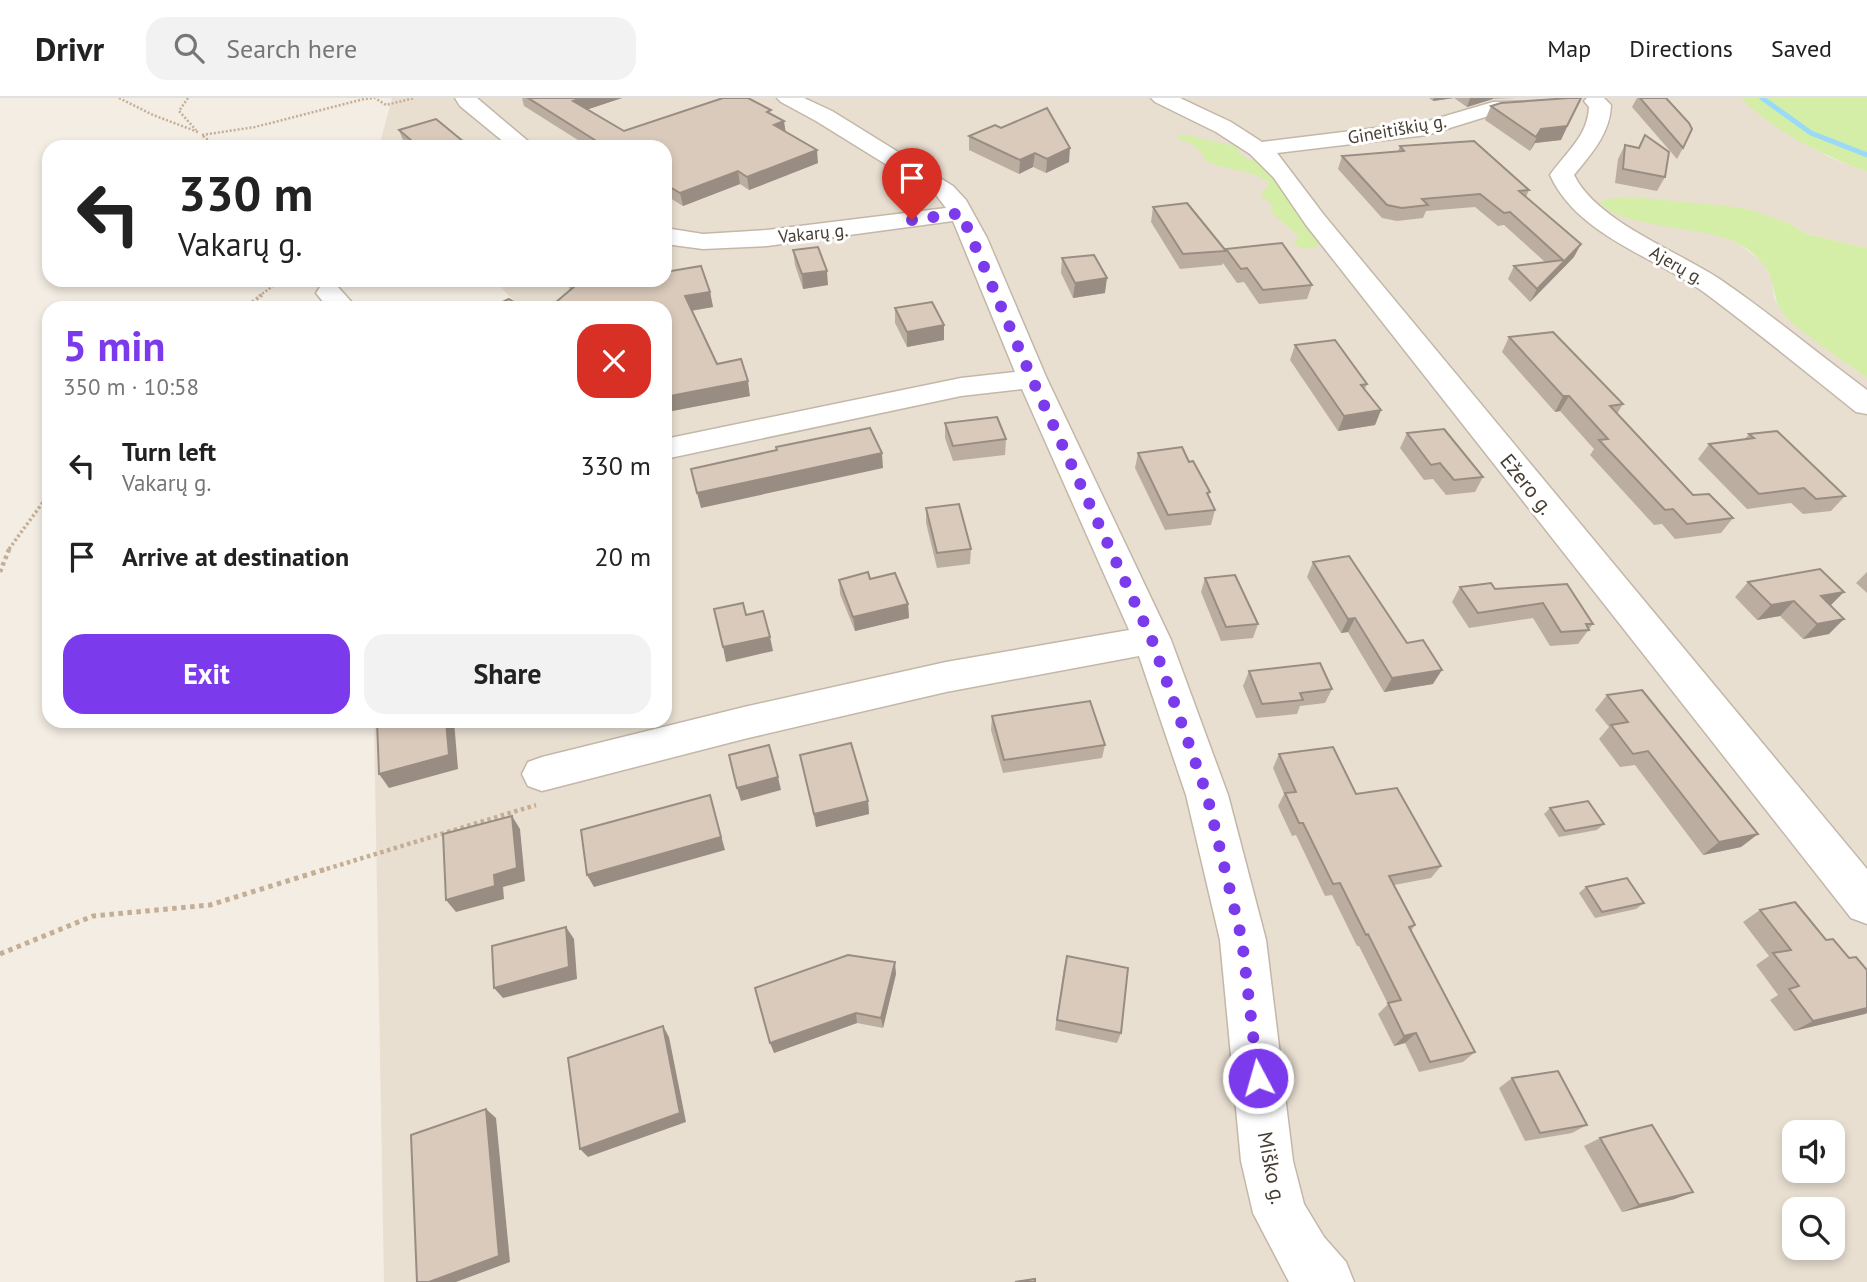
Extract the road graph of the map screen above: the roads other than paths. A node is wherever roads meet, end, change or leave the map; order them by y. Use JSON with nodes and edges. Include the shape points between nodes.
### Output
{"nodes":[{"id":1,"x":466,"y":98,"type":"edge"},
{"id":2,"x":788,"y":98,"type":"edge"},
{"id":3,"x":1162,"y":98,"type":"edge"},
{"id":4,"x":1586,"y":102,"type":"edge"},
{"id":5,"x":515,"y":140,"type":"edge"},
{"id":6,"x":1258,"y":149,"type":"junction"},
{"id":7,"x":961,"y":213,"type":"junction"},
{"id":8,"x":672,"y":238,"type":"edge"},
{"id":9,"x":1032,"y":379,"type":"junction"},
{"id":10,"x":1867,"y":405,"type":"edge"},
{"id":11,"x":672,"y":448,"type":"edge"},
{"id":12,"x":1152,"y":640,"type":"junction"},
{"id":13,"x":544,"y":788,"type":"road end"},
{"id":14,"x":1867,"y":903,"type":"edge"},
{"id":15,"x":1326,"y":1282,"type":"edge"}],
"edges":[{"from":1,"to":5,"type":"street"},
{"from":2,"to":7,"type":"street","name":"Miško g.","via":[[932,182],[954,200]]},
{"from":3,"to":6,"type":"street","name":"Ežero g."},
{"from":4,"to":6,"type":"street","name":"Gineitiškių g.","via":[[1493,108],[1427,128]]},
{"from":4,"to":10,"type":"street","name":"Ajerų g.","via":[[1600,111],[1590,140],[1562,176],[1570,192],[1617,232],[1715,288]]},
{"from":6,"to":14,"type":"street","name":"Ežero g."},
{"from":7,"to":8,"type":"street","name":"Vakarų g.","via":[[811,234],[714,242]]},
{"from":7,"to":9,"type":"street","name":"Miško g."},
{"from":9,"to":11,"type":"street","via":[[961,387]]},
{"from":9,"to":12,"type":"street","name":"Miško g."},
{"from":12,"to":13,"type":"street","via":[[946,677],[744,723]]},
{"from":12,"to":15,"type":"street","name":"Miško g.","via":[[1207,795],[1242,940],[1267,1161],[1280,1213],[1304,1257]]}]}
